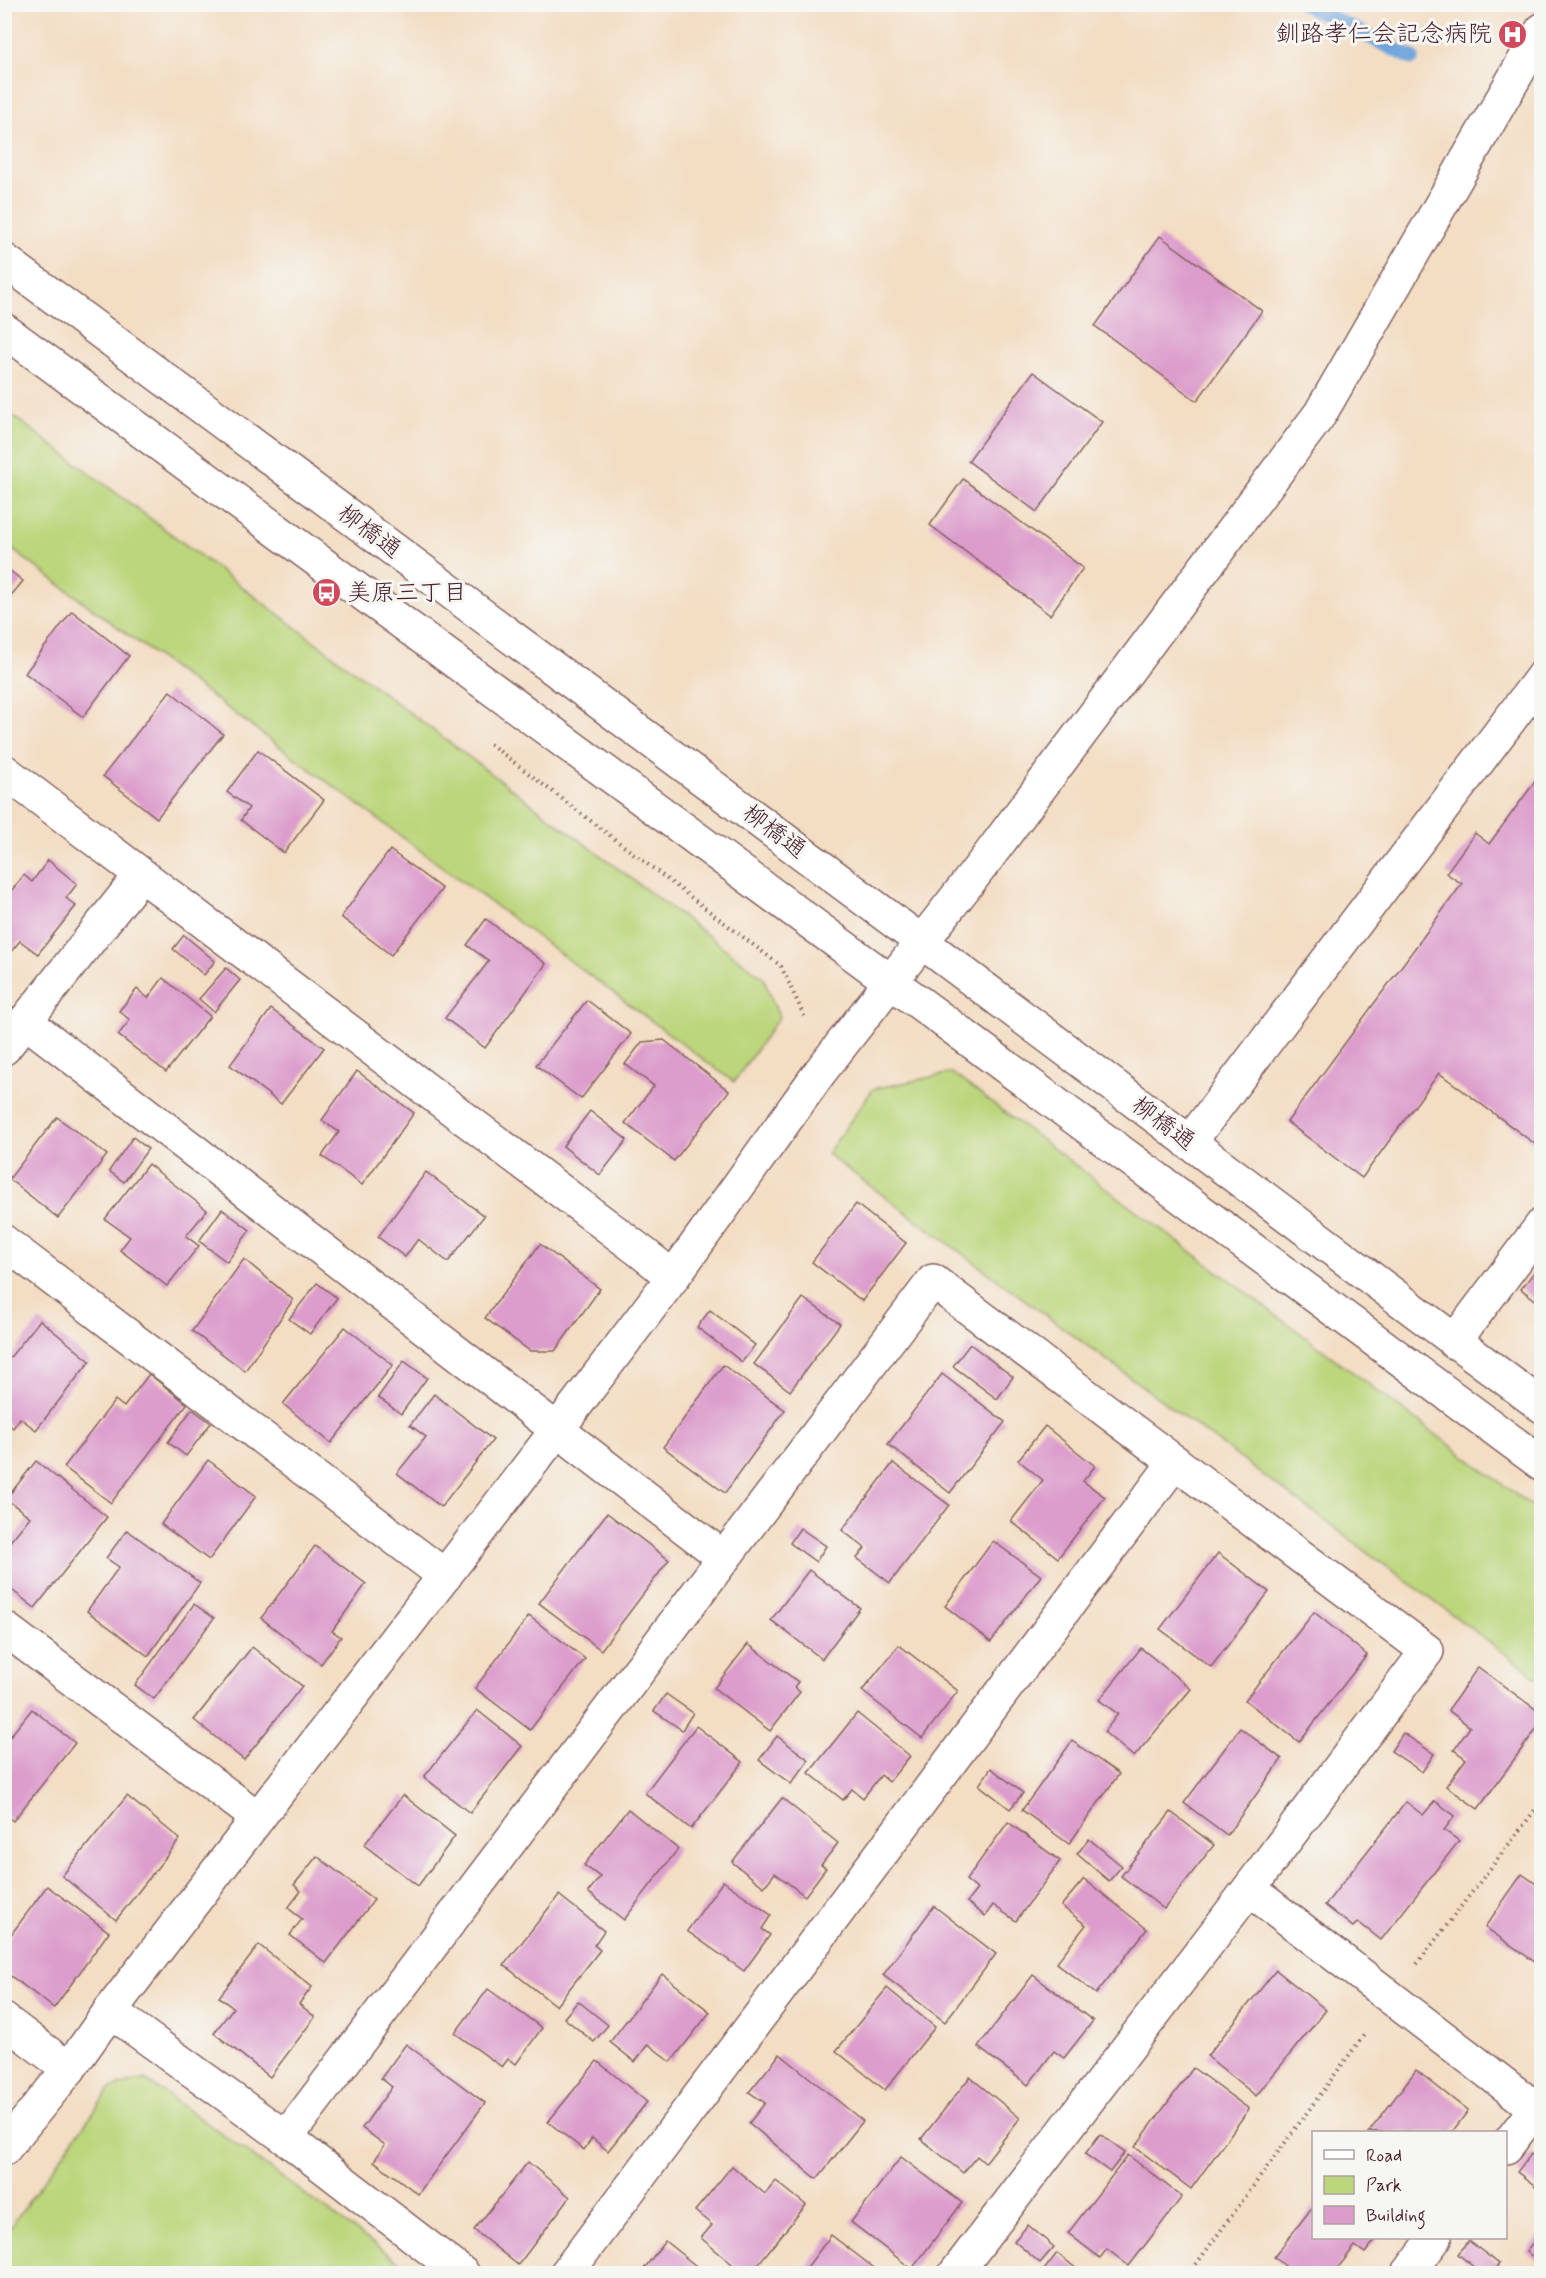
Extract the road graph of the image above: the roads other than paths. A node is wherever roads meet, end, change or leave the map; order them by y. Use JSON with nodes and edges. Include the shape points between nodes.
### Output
{"nodes":[{"id":1,"x":1542,"y":30,"type":"edge"},
{"id":2,"x":4,"y":260,"type":"edge"},
{"id":3,"x":4,"y":330,"type":"edge"},
{"id":4,"x":1542,"y":677,"type":"edge"},
{"id":5,"x":4,"y":771,"type":"edge"},
{"id":6,"x":141,"y":875,"type":"junction"},
{"id":7,"x":922,"y":942,"type":"junction"},
{"id":8,"x":891,"y":981,"type":"junction"},
{"id":9,"x":25,"y":1021,"type":"junction"},
{"id":10,"x":4,"y":1048,"type":"edge"},
{"id":11,"x":1189,"y":1143,"type":"junction"},
{"id":12,"x":1542,"y":1225,"type":"edge"},
{"id":13,"x":4,"y":1242,"type":"edge"},
{"id":14,"x":673,"y":1277,"type":"junction"},
{"id":15,"x":1454,"y":1342,"type":"junction"},
{"id":16,"x":1542,"y":1406,"type":"edge"},
{"id":17,"x":557,"y":1430,"type":"junction"},
{"id":18,"x":1175,"y":1462,"type":"junction"},
{"id":19,"x":1542,"y":1464,"type":"edge"},
{"id":20,"x":723,"y":1557,"type":"junction"},
{"id":21,"x":445,"y":1576,"type":"junction"},
{"id":22,"x":4,"y":1628,"type":"edge"},
{"id":23,"x":258,"y":1818,"type":"junction"},
{"id":24,"x":1249,"y":1889,"type":"junction"},
{"id":25,"x":110,"y":2011,"type":"junction"},
{"id":26,"x":4,"y":2020,"type":"edge"},
{"id":27,"x":69,"y":2069,"type":"junction"},
{"id":28,"x":1538,"y":2104,"type":"edge"},
{"id":29,"x":286,"y":2138,"type":"junction"},
{"id":30,"x":1507,"y":2146,"type":"edge"},
{"id":31,"x":4,"y":2149,"type":"edge"},
{"id":32,"x":1434,"y":2239,"type":"edge"},
{"id":33,"x":463,"y":2274,"type":"edge"},
{"id":34,"x":566,"y":2274,"type":"edge"},
{"id":35,"x":955,"y":2274,"type":"edge"},
{"id":36,"x":1408,"y":2274,"type":"edge"}],
"edges":[{"from":1,"to":7,"type":"street","via":[[1320,414]]},
{"from":2,"to":7,"type":"street","name":"柳橋通"},
{"from":3,"to":8,"type":"street","name":"柳橋通"},
{"from":4,"to":11,"type":"street"},
{"from":5,"to":6,"type":"street"},
{"from":6,"to":9,"type":"street"},
{"from":6,"to":14,"type":"street"},
{"from":7,"to":8,"type":"street"},
{"from":7,"to":11,"type":"street","name":"柳橋通"},
{"from":8,"to":14,"type":"street","via":[[820,1071]]},
{"from":8,"to":19,"type":"street","name":"柳橋通"},
{"from":9,"to":10,"type":"street"},
{"from":9,"to":17,"type":"street"},
{"from":11,"to":15,"type":"street","name":"柳橋通"},
{"from":12,"to":15,"type":"street"},
{"from":13,"to":21,"type":"street"},
{"from":14,"to":17,"type":"street"},
{"from":15,"to":16,"type":"street","name":"柳橋通"},
{"from":17,"to":20,"type":"street"},
{"from":17,"to":21,"type":"street"},
{"from":18,"to":20,"type":"street","via":[[933,1281]]},
{"from":18,"to":24,"type":"street","via":[[1426,1651]]},
{"from":18,"to":34,"type":"street"},
{"from":20,"to":29,"type":"street"},
{"from":21,"to":23,"type":"street"},
{"from":22,"to":23,"type":"street"},
{"from":23,"to":25,"type":"street"},
{"from":24,"to":28,"type":"street"},
{"from":24,"to":35,"type":"street"},
{"from":25,"to":27,"type":"street"},
{"from":25,"to":29,"type":"street"},
{"from":26,"to":27,"type":"street"},
{"from":27,"to":31,"type":"street"},
{"from":28,"to":30,"type":"street"},
{"from":29,"to":33,"type":"street"},
{"from":32,"to":36,"type":"street"}]}
